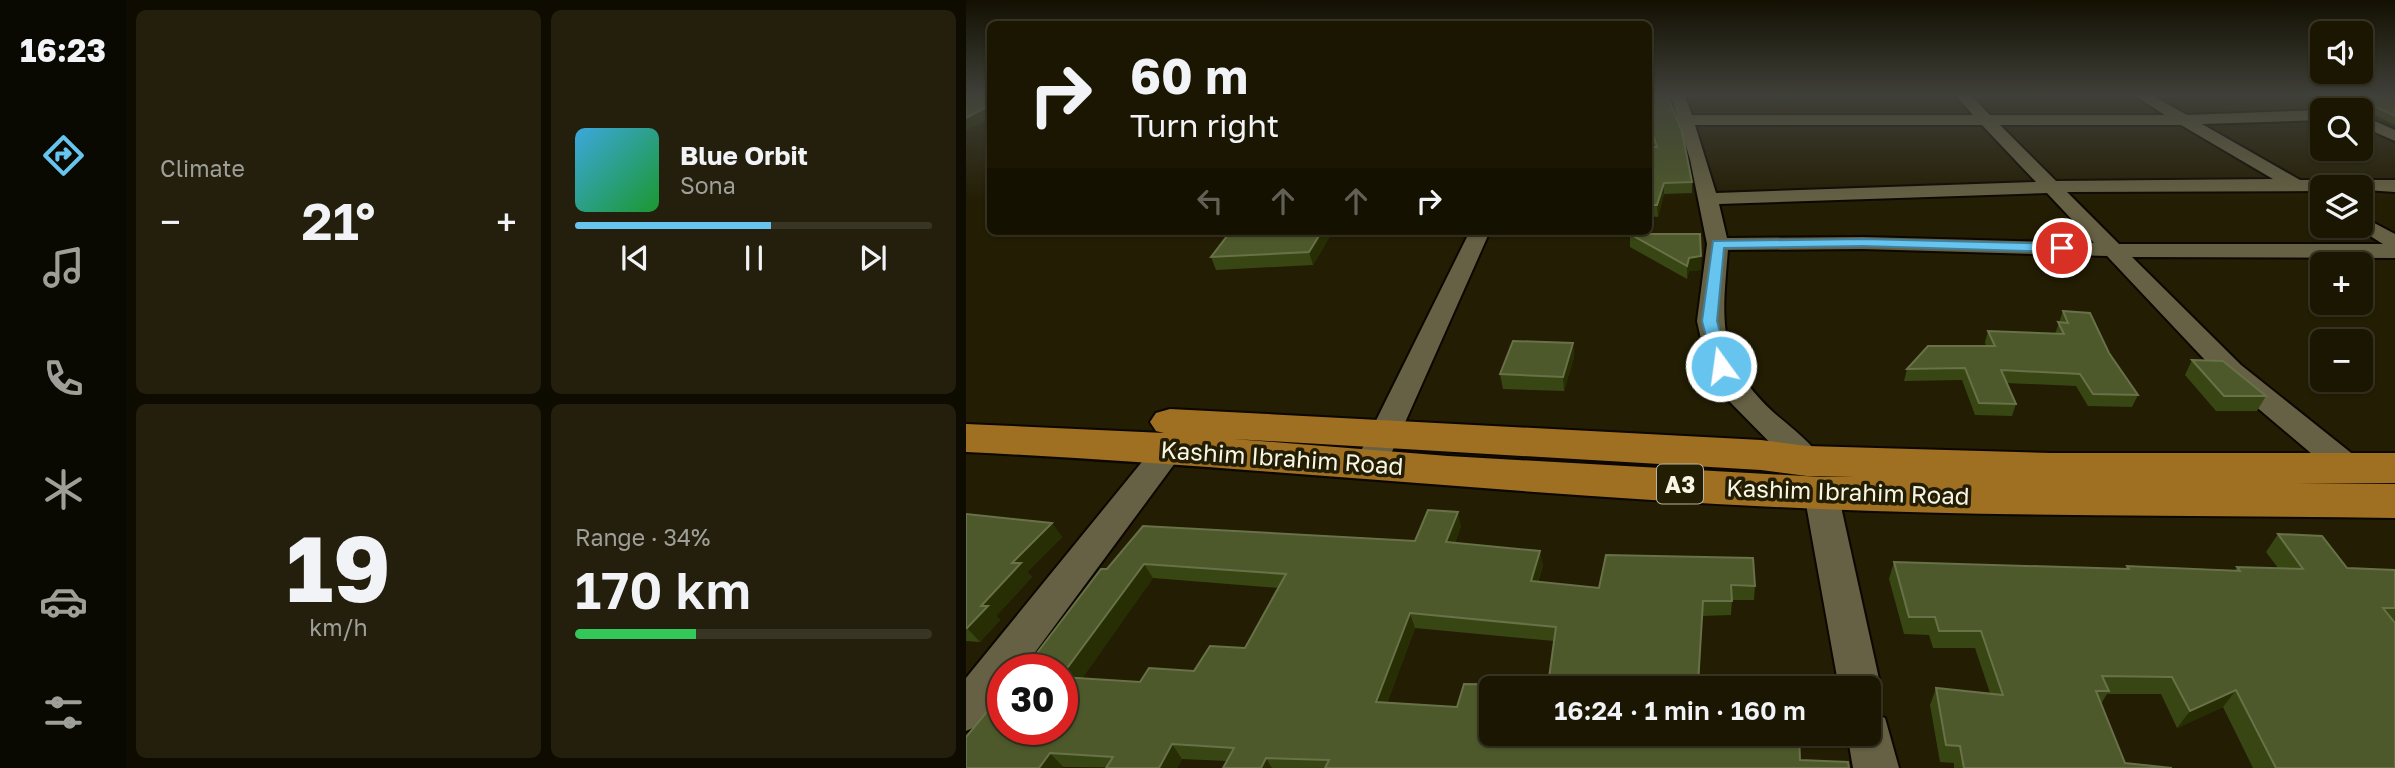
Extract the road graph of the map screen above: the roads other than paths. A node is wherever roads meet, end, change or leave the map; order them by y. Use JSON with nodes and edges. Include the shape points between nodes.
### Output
{"nodes":[{"id":1,"x":1689,"y":130,"type":"edge"},
{"id":2,"x":1998,"y":130,"type":"edge"},
{"id":3,"x":2199,"y":130,"type":"edge"},
{"id":4,"x":2297,"y":186,"type":"junction"},
{"id":5,"x":2395,"y":186,"type":"edge"},
{"id":6,"x":2052,"y":187,"type":"junction"},
{"id":7,"x":2310,"y":193,"type":"edge"},
{"id":8,"x":1706,"y":199,"type":"junction"},
{"id":9,"x":2373,"y":229,"type":"edge"},
{"id":10,"x":1478,"y":235,"type":"edge"},
{"id":11,"x":2395,"y":243,"type":"edge"},
{"id":12,"x":1718,"y":244,"type":"junction"},
{"id":13,"x":2113,"y":250,"type":"junction"},
{"id":14,"x":2395,"y":251,"type":"edge"},
{"id":15,"x":966,"y":411,"type":"edge"},
{"id":16,"x":966,"y":438,"type":"edge"},
{"id":17,"x":1170,"y":448,"type":"junction"},
{"id":18,"x":1378,"y":448,"type":"junction"},
{"id":19,"x":1814,"y":477,"type":"junction"},
{"id":20,"x":2382,"y":492,"type":"edge"},
{"id":21,"x":1857,"y":676,"type":"edge"},
{"id":22,"x":966,"y":711,"type":"edge"},
{"id":23,"x":1872,"y":746,"type":"edge"},
{"id":24,"x":1876,"y":768,"type":"edge"}],
"edges":[{"from":1,"to":8,"type":"street"},
{"from":2,"to":6,"type":"street"},
{"from":3,"to":4,"type":"street"},
{"from":4,"to":5,"type":"street"},
{"from":4,"to":6,"type":"street"},
{"from":4,"to":7,"type":"street"},
{"from":6,"to":8,"type":"street"},
{"from":6,"to":13,"type":"street"},
{"from":8,"to":12,"type":"street"},
{"from":9,"to":11,"type":"street"},
{"from":10,"to":18,"type":"street"},
{"from":12,"to":13,"type":"street"},
{"from":12,"to":19,"type":"street","via":[[1710,321],[1721,366],[1738,394]]},
{"from":13,"to":14,"type":"street"},
{"from":13,"to":20,"type":"street","via":[[2231,371]]},
{"from":15,"to":18,"type":"highway","name":"Kashim Ibrahim Road","number":"A3"},
{"from":16,"to":17,"type":"highway","name":"Kashim Ibrahim Road","number":"A3"},
{"from":17,"to":18,"type":"highway","name":"Kashim Ibrahim Road","number":"A3"},
{"from":17,"to":22,"type":"street"},
{"from":18,"to":19,"type":"highway","name":"Kashim Ibrahim Road","number":"A3","via":[[1448,471]]},
{"from":19,"to":20,"type":"highway","name":"Kashim Ibrahim Road","number":"A3"},
{"from":19,"to":21,"type":"street"},
{"from":23,"to":24,"type":"street"}]}
